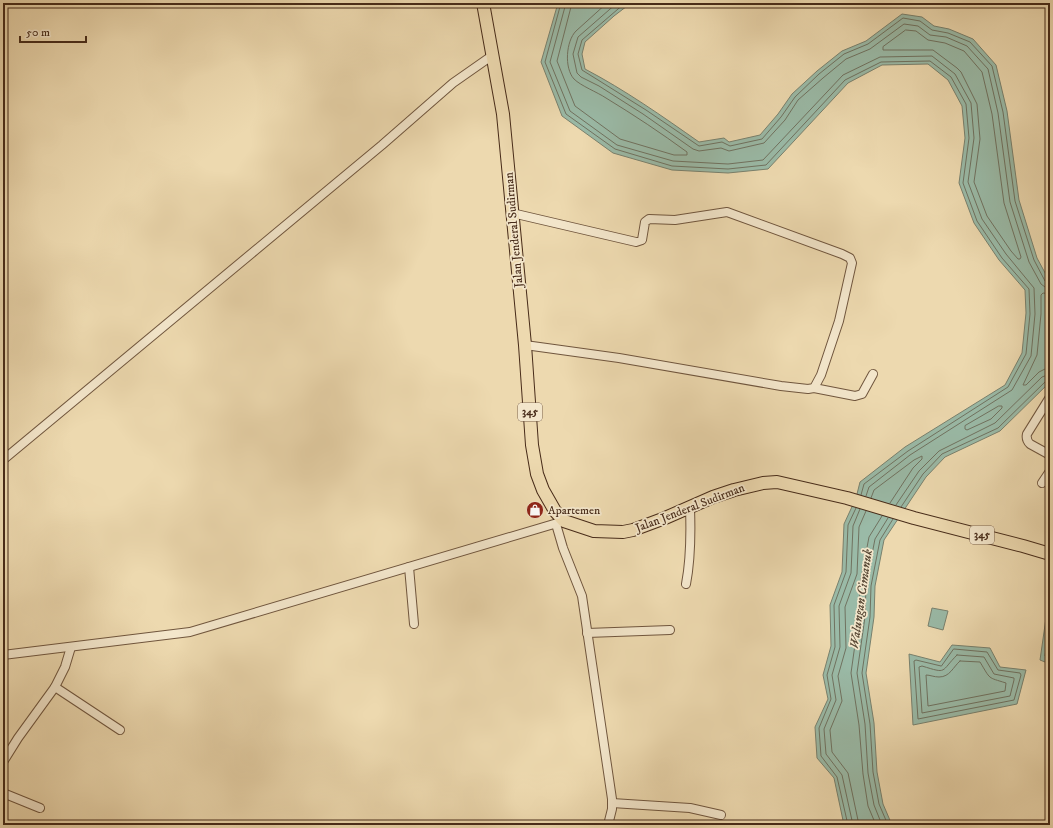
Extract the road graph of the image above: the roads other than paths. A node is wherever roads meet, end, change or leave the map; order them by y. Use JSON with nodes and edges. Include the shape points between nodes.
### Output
{"nodes":[{"id":1,"x":483,"y":3,"type":"edge"},
{"id":2,"x":493,"y":55,"type":"junction"},
{"id":3,"x":512,"y":213,"type":"junction"},
{"id":4,"x":525,"y":345,"type":"junction"},
{"id":5,"x":872,"y":374,"type":"dead end"},
{"id":6,"x":814,"y":388,"type":"junction"},
{"id":7,"x":1050,"y":397,"type":"edge"},
{"id":8,"x":1050,"y":455,"type":"edge"},
{"id":9,"x":3,"y":460,"type":"edge"},
{"id":10,"x":1050,"y":471,"type":"edge"},
{"id":11,"x":1042,"y":483,"type":"dead end"},
{"id":12,"x":690,"y":508,"type":"junction"},
{"id":13,"x":560,"y":523,"type":"junction"},
{"id":14,"x":1050,"y":554,"type":"edge"},
{"id":15,"x":409,"y":567,"type":"junction"},
{"id":16,"x":686,"y":584,"type":"dead end"},
{"id":17,"x":414,"y":624,"type":"dead end"},
{"id":18,"x":670,"y":630,"type":"dead end"},
{"id":19,"x":587,"y":633,"type":"junction"},
{"id":20,"x":71,"y":647,"type":"junction"},
{"id":21,"x":3,"y":655,"type":"edge"},
{"id":22,"x":55,"y":687,"type":"junction"},
{"id":23,"x":120,"y":730,"type":"dead end"},
{"id":24,"x":3,"y":762,"type":"edge"},
{"id":25,"x":3,"y":793,"type":"edge"},
{"id":26,"x":612,"y":803,"type":"junction"},
{"id":27,"x":40,"y":808,"type":"dead end"},
{"id":28,"x":721,"y":815,"type":"dead end"},
{"id":29,"x":608,"y":825,"type":"edge"}],
"edges":[{"from":1,"to":2,"type":"main road","name":"Jalan Jenderal Sudirman","number":"345"},
{"from":2,"to":3,"type":"main road","name":"Jalan Jenderal Sudirman","number":"345","via":[[503,114]]},
{"from":2,"to":9,"type":"street","via":[[453,83]]},
{"from":3,"to":4,"type":"main road","name":"Jalan Jenderal Sudirman","number":"345"},
{"from":3,"to":6,"type":"street","via":[[636,242],[642,240],[645,222],[649,219],[675,220],[727,212],[850,258],[852,263],[839,320],[821,375]]},
{"from":4,"to":6,"type":"street","via":[[619,358],[781,386]]},
{"from":4,"to":13,"type":"main road","name":"Jalan Jenderal Sudirman","number":"345","via":[[532,445],[537,474]]},
{"from":5,"to":6,"type":"street","via":[[862,394],[856,396]]},
{"from":7,"to":8,"type":"street","via":[[1026,436],[1030,444]]},
{"from":10,"to":11,"type":"street"},
{"from":12,"to":13,"type":"main road","name":"Jalan Jenderal Sudirman","number":"345","via":[[623,532],[594,531]]},
{"from":12,"to":14,"type":"main road","name":"Jalan Jenderal Sudirman","number":"345","via":[[713,497],[750,485],[777,482],[847,498]]},
{"from":12,"to":16,"type":"street","via":[[692,539]]},
{"from":13,"to":15,"type":"street"},
{"from":13,"to":19,"type":"street","via":[[563,548],[582,596]]},
{"from":15,"to":17,"type":"street"},
{"from":15,"to":20,"type":"street","via":[[190,632]]},
{"from":18,"to":19,"type":"street"},
{"from":19,"to":26,"type":"street"},
{"from":20,"to":21,"type":"street"},
{"from":20,"to":22,"type":"street","via":[[63,673]]},
{"from":22,"to":23,"type":"street"},
{"from":22,"to":24,"type":"street"},
{"from":25,"to":27,"type":"street"},
{"from":26,"to":28,"type":"street","via":[[690,808]]},
{"from":26,"to":29,"type":"street"}]}
